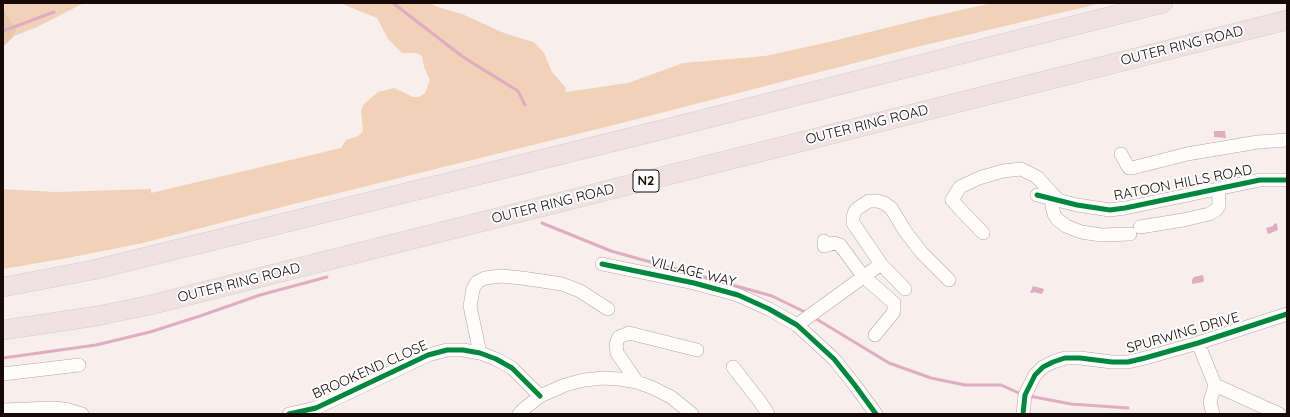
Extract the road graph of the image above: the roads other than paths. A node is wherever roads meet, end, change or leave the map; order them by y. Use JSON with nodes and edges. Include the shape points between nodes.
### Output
{"nodes":[{"id":1,"x":1163,"y":3,"type":"edge"},
{"id":2,"x":1287,"y":20,"type":"edge"},
{"id":3,"x":1287,"y":140,"type":"edge"},
{"id":4,"x":1121,"y":154,"type":"dead end"},
{"id":5,"x":1287,"y":180,"type":"edge"},
{"id":6,"x":1218,"y":188,"type":"junction"},
{"id":7,"x":1037,"y":195,"type":"dead end"},
{"id":8,"x":1055,"y":199,"type":"junction"},
{"id":9,"x":983,"y":233,"type":"dead end"},
{"id":10,"x":824,"y":242,"type":"dead end"},
{"id":11,"x":602,"y":264,"type":"dead end"},
{"id":12,"x":881,"y":264,"type":"junction"},
{"id":13,"x":863,"y":276,"type":"junction"},
{"id":14,"x":949,"y":280,"type":"dead end"},
{"id":15,"x":3,"y":287,"type":"edge"},
{"id":16,"x":905,"y":289,"type":"dead end"},
{"id":17,"x":608,"y":309,"type":"dead end"},
{"id":18,"x":1287,"y":314,"type":"edge"},
{"id":19,"x":797,"y":325,"type":"junction"},
{"id":20,"x":3,"y":330,"type":"edge"},
{"id":21,"x":875,"y":335,"type":"dead end"},
{"id":22,"x":1198,"y":343,"type":"junction"},
{"id":23,"x":697,"y":350,"type":"dead end"},
{"id":24,"x":480,"y":353,"type":"junction"},
{"id":25,"x":79,"y":365,"type":"dead end"},
{"id":26,"x":733,"y":367,"type":"dead end"},
{"id":27,"x":3,"y":374,"type":"edge"},
{"id":28,"x":637,"y":382,"type":"junction"},
{"id":29,"x":1215,"y":385,"type":"junction"},
{"id":30,"x":540,"y":396,"type":"junction"},
{"id":31,"x":3,"y":410,"type":"edge"},
{"id":32,"x":763,"y":410,"type":"edge"},
{"id":33,"x":82,"y":414,"type":"edge"},
{"id":34,"x":289,"y":414,"type":"edge"},
{"id":35,"x":519,"y":414,"type":"edge"},
{"id":36,"x":692,"y":414,"type":"edge"},
{"id":37,"x":876,"y":414,"type":"edge"},
{"id":38,"x":1023,"y":414,"type":"edge"},
{"id":39,"x":1213,"y":414,"type":"edge"},
{"id":40,"x":1279,"y":414,"type":"edge"}],
"edges":[{"from":1,"to":15,"type":"highway","via":[[93,270]]},
{"from":2,"to":20,"type":"highway","name":"OUTER RING ROAD","number":"N2","via":[[150,306]]},
{"from":3,"to":4,"type":"street","via":[[1200,151],[1132,168],[1127,166]]},
{"from":5,"to":6,"type":"street","name":"RATOON HILLS ROAD","via":[[1260,180]]},
{"from":6,"to":8,"type":"street","name":"RATOON HILLS ROAD","via":[[1110,210]]},
{"from":6,"to":8,"type":"street","via":[[1219,201],[1216,210],[1183,220],[1101,235],[1081,232],[1057,219],[1052,206]]},
{"from":7,"to":8,"type":"street","name":"RATOON HILLS ROAD"},
{"from":8,"to":9,"type":"street","via":[[1037,177],[1021,169],[979,178],[960,187],[952,200]]},
{"from":10,"to":13,"type":"street","via":[[824,246],[834,243],[840,245]]},
{"from":11,"to":19,"type":"street","name":"VILLAGE WAY","via":[[738,295]]},
{"from":12,"to":13,"type":"street"},
{"from":12,"to":14,"type":"street","via":[[853,223],[855,212],[869,201],[884,203],[891,208],[922,253]]},
{"from":12,"to":16,"type":"street"},
{"from":13,"to":19,"type":"street"},
{"from":13,"to":21,"type":"street","via":[[894,303],[893,313]]},
{"from":17,"to":24,"type":"street","via":[[580,291],[562,284],[501,276],[485,278],[477,282],[473,289],[470,306]]},
{"from":18,"to":22,"type":"street","name":"SPURWING DRIVE"},
{"from":19,"to":37,"type":"street","name":"VILLAGE WAY","via":[[834,359]]},
{"from":22,"to":29,"type":"street"},
{"from":22,"to":38,"type":"street","name":"SPURWING DRIVE","via":[[1128,362],[1065,358],[1053,362],[1043,367],[1032,380],[1025,395]]},
{"from":23,"to":28,"type":"street","via":[[629,333],[619,337],[616,344],[617,353]]},
{"from":24,"to":30,"type":"street","name":"BROOKEND CLOSE","via":[[512,368]]},
{"from":24,"to":34,"type":"street","name":"BROOKEND CLOSE","via":[[452,350],[428,355],[316,408]]},
{"from":25,"to":27,"type":"street"},
{"from":26,"to":32,"type":"street"},
{"from":28,"to":30,"type":"street","via":[[604,378],[584,380]]},
{"from":28,"to":36,"type":"street","via":[[671,397]]},
{"from":29,"to":39,"type":"street","via":[[1210,402]]},
{"from":29,"to":40,"type":"street"},
{"from":30,"to":35,"type":"street"},
{"from":31,"to":33,"type":"street","via":[[51,408]]}]}
